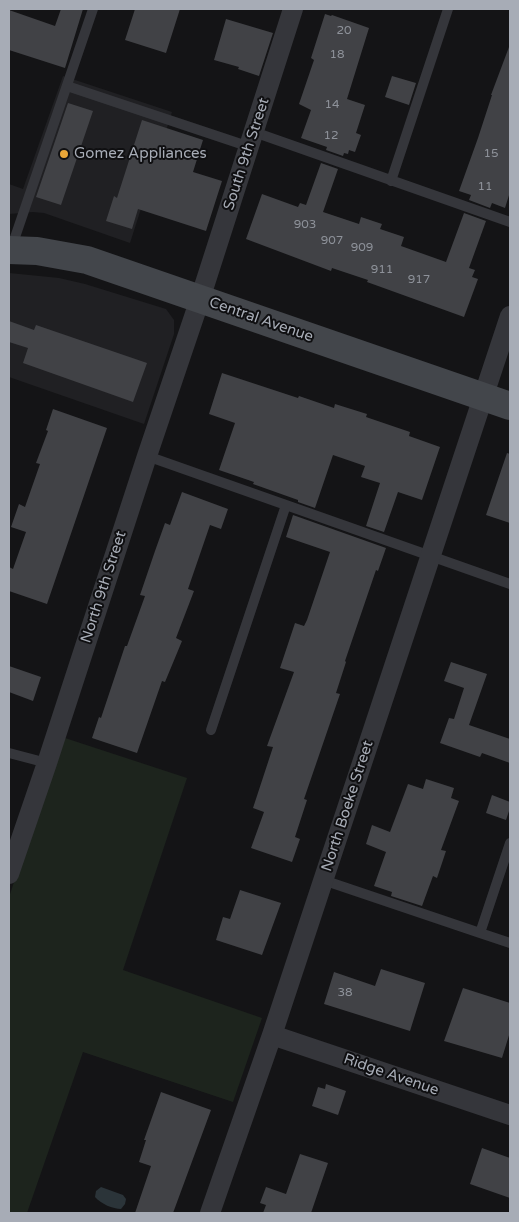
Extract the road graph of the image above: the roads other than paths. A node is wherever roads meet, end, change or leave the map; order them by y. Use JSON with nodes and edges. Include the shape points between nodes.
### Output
{"nodes":[{"id":1,"x":92,"y":9,"type":"edge"},
{"id":2,"x":448,"y":9,"type":"edge"},
{"id":3,"x":289,"y":10,"type":"edge"},
{"id":4,"x":67,"y":86,"type":"junction"},
{"id":5,"x":252,"y":140,"type":"junction"},
{"id":6,"x":391,"y":181,"type":"junction"},
{"id":7,"x":510,"y":222,"type":"edge"},
{"id":8,"x":10,"y":250,"type":"edge"},
{"id":9,"x":200,"y":299,"type":"junction"},
{"id":10,"x":510,"y":316,"type":"edge"},
{"id":11,"x":483,"y":397,"type":"junction"},
{"id":12,"x":510,"y":406,"type":"edge"},
{"id":13,"x":147,"y":456,"type":"junction"},
{"id":14,"x":286,"y":505,"type":"junction"},
{"id":15,"x":431,"y":556,"type":"junction"},
{"id":16,"x":510,"y":584,"type":"edge"},
{"id":17,"x":211,"y":730,"type":"dead end"},
{"id":18,"x":9,"y":753,"type":"edge"},
{"id":19,"x":47,"y":763,"type":"junction"},
{"id":20,"x":510,"y":843,"type":"edge"},
{"id":21,"x":9,"y":872,"type":"edge"},
{"id":22,"x":323,"y":880,"type":"junction"},
{"id":23,"x":480,"y":933,"type":"junction"},
{"id":24,"x":510,"y":943,"type":"edge"},
{"id":25,"x":272,"y":1035,"type":"junction"},
{"id":26,"x":510,"y":1115,"type":"edge"},
{"id":27,"x":210,"y":1213,"type":"edge"}],
"edges":[{"from":1,"to":4,"type":"lane"},
{"from":2,"to":6,"type":"lane"},
{"from":3,"to":5,"type":"street","name":"South 9th Street"},
{"from":4,"to":5,"type":"lane"},
{"from":4,"to":8,"type":"lane"},
{"from":5,"to":6,"type":"lane"},
{"from":5,"to":9,"type":"street","name":"South 9th Street"},
{"from":6,"to":7,"type":"lane"},
{"from":8,"to":9,"type":"main road","name":"Central Avenue","via":[[87,260]]},
{"from":9,"to":11,"type":"main road","name":"Central Avenue"},
{"from":9,"to":13,"type":"street","name":"North 9th Street"},
{"from":10,"to":11,"type":"street","name":"North Boeke Street"},
{"from":11,"to":12,"type":"main road","name":"Central Avenue"},
{"from":11,"to":15,"type":"street","name":"North Boeke Street"},
{"from":13,"to":14,"type":"lane"},
{"from":13,"to":19,"type":"street","name":"North 9th Street"},
{"from":14,"to":15,"type":"lane"},
{"from":14,"to":17,"type":"lane"},
{"from":15,"to":16,"type":"lane"},
{"from":15,"to":22,"type":"street","name":"North Boeke Street"},
{"from":18,"to":19,"type":"lane"},
{"from":19,"to":21,"type":"street","name":"North 9th Street"},
{"from":20,"to":23,"type":"lane"},
{"from":22,"to":23,"type":"lane"},
{"from":22,"to":25,"type":"street","name":"North Boeke Street"},
{"from":23,"to":24,"type":"lane"},
{"from":25,"to":26,"type":"street","name":"Ridge Avenue"},
{"from":25,"to":27,"type":"street","name":"North Boeke Street"}]}
